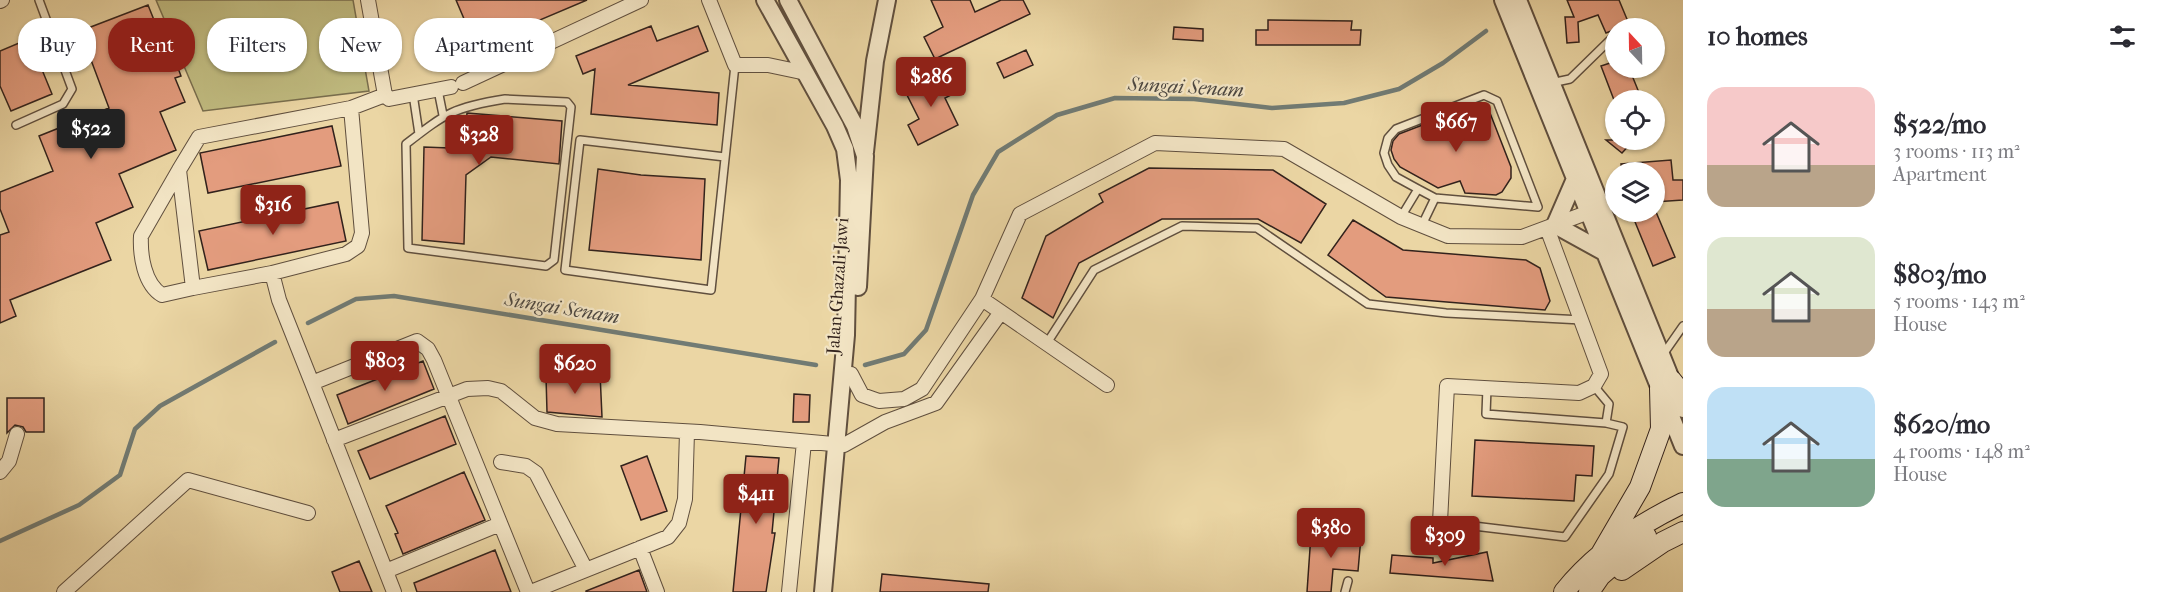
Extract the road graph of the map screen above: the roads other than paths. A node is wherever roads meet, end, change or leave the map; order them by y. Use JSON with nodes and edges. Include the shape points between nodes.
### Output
{"nodes":[{"id":1,"x":39,"y":0,"type":"edge"},
{"id":2,"x":368,"y":0,"type":"edge"},
{"id":3,"x":641,"y":0,"type":"edge"},
{"id":4,"x":710,"y":0,"type":"edge"},
{"id":5,"x":765,"y":0,"type":"edge"},
{"id":6,"x":782,"y":0,"type":"edge"},
{"id":7,"x":788,"y":0,"type":"edge"},
{"id":8,"x":887,"y":0,"type":"edge"},
{"id":9,"x":1503,"y":0,"type":"edge"},
{"id":10,"x":1518,"y":0,"type":"edge"},
{"id":11,"x":1605,"y":45,"type":"edge"},
{"id":12,"x":735,"y":65,"type":"junction"},
{"id":13,"x":806,"y":73,"type":"junction"},
{"id":14,"x":1551,"y":83,"type":"junction"},
{"id":15,"x":451,"y":87,"type":"junction"},
{"id":16,"x":413,"y":94,"type":"junction"},
{"id":17,"x":385,"y":95,"type":"junction"},
{"id":18,"x":351,"y":108,"type":"junction"},
{"id":19,"x":443,"y":115,"type":"junction"},
{"id":20,"x":16,"y":124,"type":"dead end"},
{"id":21,"x":419,"y":134,"type":"junction"},
{"id":22,"x":845,"y":151,"type":"junction"},
{"id":23,"x":865,"y":156,"type":"junction"},
{"id":24,"x":725,"y":157,"type":"junction"},
{"id":25,"x":179,"y":171,"type":"junction"},
{"id":26,"x":1581,"y":175,"type":"junction"},
{"id":27,"x":1418,"y":189,"type":"junction"},
{"id":28,"x":1435,"y":198,"type":"junction"},
{"id":29,"x":1589,"y":212,"type":"junction"},
{"id":30,"x":1401,"y":217,"type":"junction"},
{"id":31,"x":1421,"y":226,"type":"junction"},
{"id":32,"x":1551,"y":226,"type":"junction"},
{"id":33,"x":1613,"y":235,"type":"junction"},
{"id":34,"x":1604,"y":252,"type":"junction"},
{"id":35,"x":272,"y":273,"type":"junction"},
{"id":36,"x":193,"y":288,"type":"junction"},
{"id":37,"x":982,"y":299,"type":"junction"},
{"id":38,"x":1001,"y":312,"type":"junction"},
{"id":39,"x":1582,"y":320,"type":"junction"},
{"id":40,"x":1683,"y":326,"type":"edge"},
{"id":41,"x":1047,"y":344,"type":"junction"},
{"id":42,"x":1662,"y":356,"type":"junction"},
{"id":43,"x":851,"y":374,"type":"junction"},
{"id":44,"x":312,"y":383,"type":"junction"},
{"id":45,"x":1107,"y":385,"type":"dead end"},
{"id":46,"x":1594,"y":386,"type":"junction"},
{"id":47,"x":1487,"y":388,"type":"junction"},
{"id":48,"x":1671,"y":388,"type":"edge"},
{"id":49,"x":449,"y":396,"type":"junction"},
{"id":50,"x":1683,"y":409,"type":"edge"},
{"id":51,"x":1606,"y":423,"type":"junction"},
{"id":52,"x":687,"y":432,"type":"junction"},
{"id":53,"x":17,"y":434,"type":"dead end"},
{"id":54,"x":334,"y":440,"type":"junction"},
{"id":55,"x":804,"y":442,"type":"junction"},
{"id":56,"x":840,"y":445,"type":"junction"},
{"id":57,"x":1683,"y":446,"type":"edge"},
{"id":58,"x":501,"y":462,"type":"dead end"},
{"id":59,"x":0,"y":472,"type":"edge"},
{"id":60,"x":1683,"y":503,"type":"edge"},
{"id":61,"x":308,"y":513,"type":"dead end"},
{"id":62,"x":1683,"y":516,"type":"edge"},
{"id":63,"x":1440,"y":522,"type":"joint"},
{"id":64,"x":501,"y":524,"type":"junction"},
{"id":65,"x":1683,"y":532,"type":"edge"},
{"id":66,"x":640,"y":549,"type":"junction"},
{"id":67,"x":1601,"y":554,"type":"junction"},
{"id":68,"x":586,"y":570,"type":"junction"},
{"id":69,"x":386,"y":571,"type":"junction"},
{"id":70,"x":1348,"y":581,"type":"dead end"},
{"id":71,"x":64,"y":592,"type":"edge"},
{"id":72,"x":394,"y":592,"type":"edge"},
{"id":73,"x":529,"y":592,"type":"edge"},
{"id":74,"x":657,"y":592,"type":"edge"},
{"id":75,"x":789,"y":592,"type":"edge"},
{"id":76,"x":823,"y":592,"type":"edge"},
{"id":77,"x":832,"y":592,"type":"edge"},
{"id":78,"x":1345,"y":592,"type":"edge"},
{"id":79,"x":1564,"y":592,"type":"edge"},
{"id":80,"x":1589,"y":592,"type":"edge"},
{"id":81,"x":1599,"y":592,"type":"edge"}],
"edges":[{"from":1,"to":20,"type":"lane","via":[[72,89],[63,104]]},
{"from":2,"to":17,"type":"street"},
{"from":3,"to":15,"type":"street"},
{"from":4,"to":12,"type":"street"},
{"from":5,"to":13,"type":"street","name":"Jalan Ghazali Jawi"},
{"from":6,"to":22,"type":"street","via":[[783,12],[843,125]]},
{"from":7,"to":23,"type":"street","name":"Jalan Ghazali Jawi","via":[[855,126]]},
{"from":8,"to":23,"type":"street","via":[[875,61]]},
{"from":9,"to":26,"type":"street"},
{"from":10,"to":14,"type":"street"},
{"from":11,"to":14,"type":"lane","via":[[1570,79]]},
{"from":12,"to":13,"type":"street","via":[[768,65]]},
{"from":12,"to":24,"type":"lane"},
{"from":13,"to":22,"type":"street","name":"Jalan Ghazali Jawi"},
{"from":14,"to":26,"type":"street"},
{"from":15,"to":16,"type":"street"},
{"from":15,"to":19,"type":"lane"},
{"from":16,"to":17,"type":"street","via":[[390,99]]},
{"from":16,"to":21,"type":"lane"},
{"from":17,"to":18,"type":"street"},
{"from":18,"to":25,"type":"street","via":[[199,137]]},
{"from":18,"to":35,"type":"street","via":[[362,233],[358,246],[346,254]]},
{"from":19,"to":21,"type":"lane"},
{"from":19,"to":21,"type":"lane","via":[[464,106],[505,99],[570,104],[552,263],[546,266],[408,248],[406,144]]},
{"from":22,"to":56,"type":"street","name":"Jalan Ghazali Jawi","via":[[849,180],[848,270]]},
{"from":23,"to":43,"type":"street","name":"Jalan Ghazali Jawi"},
{"from":24,"to":24,"type":"lane","via":[[580,141],[565,270],[711,291]]},
{"from":25,"to":36,"type":"street"},
{"from":25,"to":36,"type":"street","via":[[147,224],[140,245],[148,281],[155,291],[162,295]]},
{"from":26,"to":29,"type":"street","via":[[1591,201]]},
{"from":26,"to":32,"type":"street"},
{"from":26,"to":33,"type":"street"},
{"from":27,"to":28,"type":"lane"},
{"from":27,"to":28,"type":"lane","via":[[1396,177],[1388,165],[1384,153],[1388,138],[1396,129],[1484,95],[1497,101],[1538,207]]},
{"from":27,"to":30,"type":"lane"},
{"from":28,"to":31,"type":"lane"},
{"from":29,"to":32,"type":"street"},
{"from":29,"to":33,"type":"street"},
{"from":29,"to":34,"type":"street"},
{"from":30,"to":31,"type":"street"},
{"from":30,"to":37,"type":"street","via":[[1284,149],[1155,143],[1020,214]]},
{"from":31,"to":32,"type":"street","via":[[1448,236],[1522,237]]},
{"from":32,"to":34,"type":"street"},
{"from":32,"to":39,"type":"street"},
{"from":33,"to":42,"type":"street"},
{"from":34,"to":48,"type":"street"},
{"from":35,"to":36,"type":"street"},
{"from":35,"to":44,"type":"street"},
{"from":37,"to":38,"type":"street"},
{"from":37,"to":43,"type":"street","via":[[922,389],[903,399],[879,400],[862,395]]},
{"from":38,"to":41,"type":"street"},
{"from":38,"to":56,"type":"street","via":[[936,403],[885,422]]},
{"from":39,"to":41,"type":"lane","via":[[1446,313],[1368,304],[1257,228],[1182,226],[1094,270]]},
{"from":39,"to":46,"type":"street","via":[[1601,374]]},
{"from":40,"to":42,"type":"lane"},
{"from":41,"to":45,"type":"street"},
{"from":42,"to":48,"type":"street"},
{"from":43,"to":56,"type":"street","name":"Jalan Ghazali Jawi"},
{"from":44,"to":49,"type":"street","via":[[417,341],[435,360]]},
{"from":44,"to":54,"type":"street"},
{"from":46,"to":47,"type":"street","via":[[1579,393]]},
{"from":46,"to":51,"type":"lane","via":[[1610,405]]},
{"from":47,"to":51,"type":"lane","via":[[1486,414]]},
{"from":47,"to":63,"type":"street","via":[[1447,386]]},
{"from":48,"to":50,"type":"street"},
{"from":48,"to":57,"type":"street"},
{"from":48,"to":67,"type":"main road","via":[[1640,487]]},
{"from":49,"to":52,"type":"street","via":[[467,389],[488,388],[501,391],[545,423]]},
{"from":49,"to":54,"type":"street"},
{"from":49,"to":64,"type":"street"},
{"from":51,"to":63,"type":"lane","via":[[1623,427],[1609,474],[1564,537]]},
{"from":52,"to":55,"type":"street"},
{"from":52,"to":66,"type":"street","via":[[685,499],[679,523],[668,537]]},
{"from":53,"to":59,"type":"street","via":[[9,461]]},
{"from":54,"to":69,"type":"street"},
{"from":55,"to":56,"type":"street"},
{"from":55,"to":75,"type":"street"},
{"from":56,"to":76,"type":"street"},
{"from":56,"to":77,"type":"street","name":"Jalan Ghazali Jawi"},
{"from":58,"to":68,"type":"street","via":[[526,466],[536,473]]},
{"from":60,"to":67,"type":"main road","via":[[1632,531]]},
{"from":61,"to":71,"type":"street","via":[[188,480]]},
{"from":62,"to":80,"type":"main road","via":[[1638,541],[1600,576]]},
{"from":64,"to":69,"type":"street"},
{"from":64,"to":73,"type":"street"},
{"from":65,"to":81,"type":"main road","via":[[1618,573]]},
{"from":66,"to":68,"type":"street"},
{"from":66,"to":74,"type":"street"},
{"from":67,"to":79,"type":"main road"},
{"from":68,"to":73,"type":"street"},
{"from":69,"to":72,"type":"street"},
{"from":70,"to":78,"type":"lane"}]}
